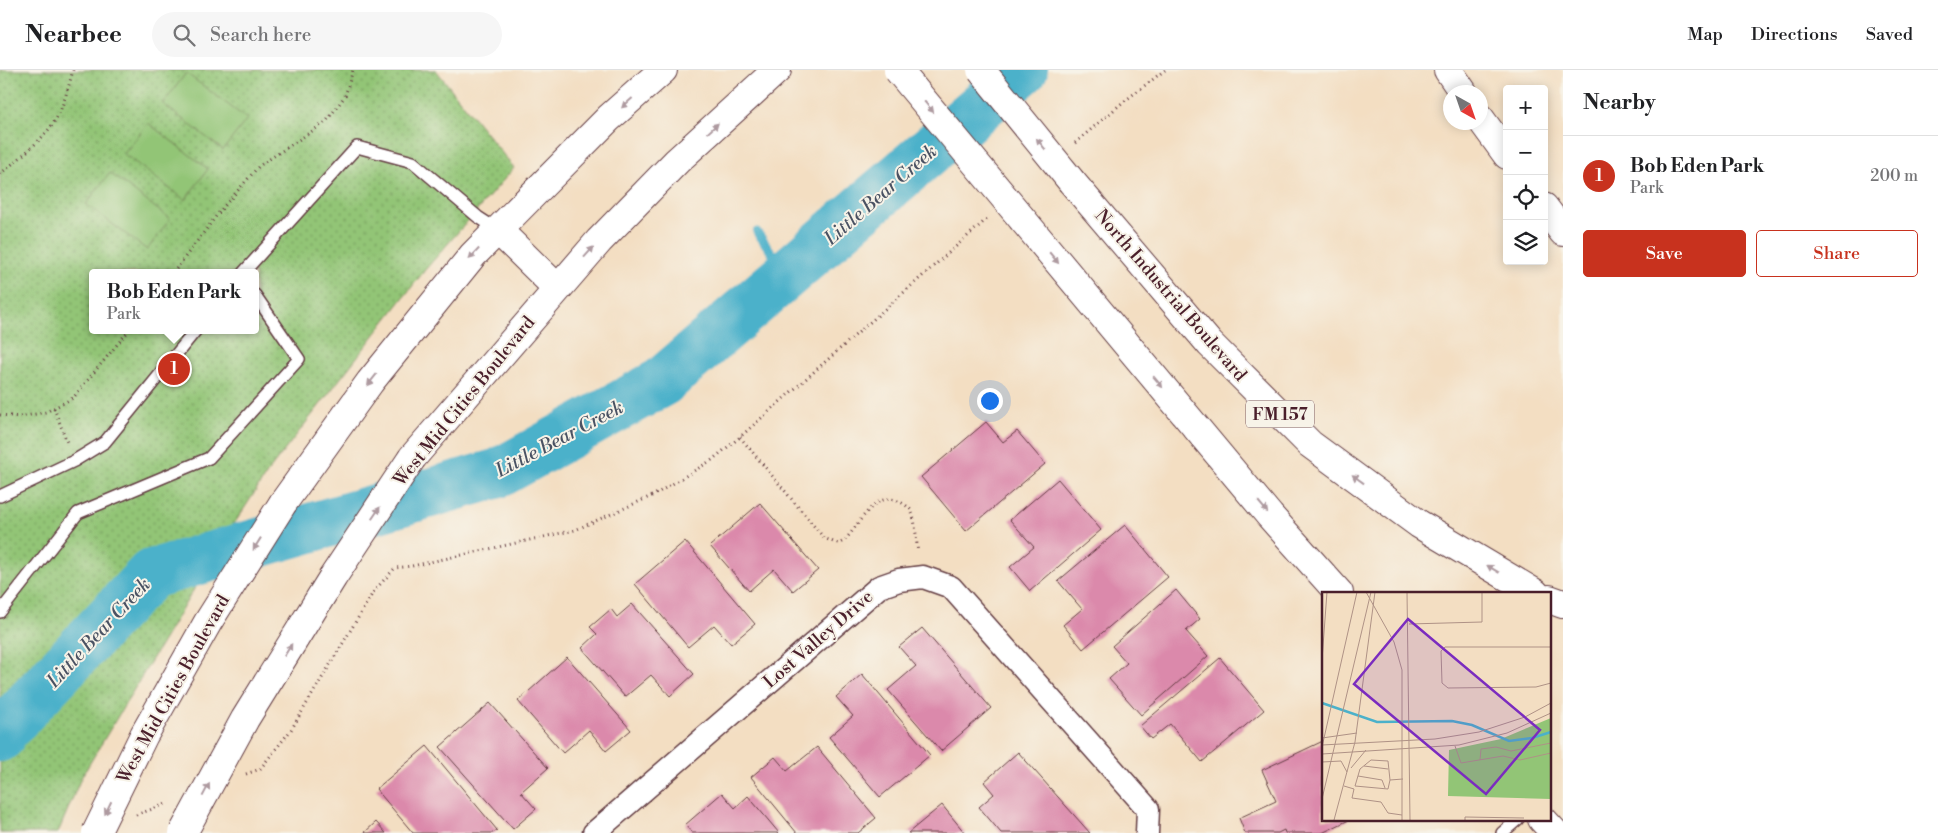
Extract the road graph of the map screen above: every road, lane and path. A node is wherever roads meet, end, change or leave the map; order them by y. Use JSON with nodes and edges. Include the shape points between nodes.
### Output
{"nodes":[{"id":1,"x":73,"y":70,"type":"edge"},
{"id":2,"x":353,"y":70,"type":"edge"},
{"id":3,"x":663,"y":70,"type":"edge"},
{"id":4,"x":777,"y":70,"type":"edge"},
{"id":5,"x":898,"y":70,"type":"edge"},
{"id":6,"x":981,"y":70,"type":"edge"},
{"id":7,"x":1448,"y":70,"type":"edge"},
{"id":8,"x":1458,"y":85,"type":"edge"},
{"id":9,"x":1488,"y":129,"type":"edge"},
{"id":10,"x":1503,"y":150,"type":"edge"},
{"id":11,"x":0,"y":174,"type":"edge"},
{"id":12,"x":1548,"y":212,"type":"edge"},
{"id":13,"x":498,"y":230,"type":"junction"},
{"id":14,"x":1563,"y":232,"type":"edge"},
{"id":15,"x":944,"y":256,"type":"dead end"},
{"id":16,"x":176,"y":269,"type":"edge"},
{"id":17,"x":247,"y":269,"type":"edge"},
{"id":18,"x":557,"y":288,"type":"junction"},
{"id":19,"x":259,"y":301,"type":"edge"},
{"id":20,"x":126,"y":334,"type":"edge"},
{"id":21,"x":193,"y":334,"type":"edge"},
{"id":22,"x":54,"y":408,"type":"junction"},
{"id":23,"x":0,"y":415,"type":"edge"},
{"id":24,"x":740,"y":437,"type":"junction"},
{"id":25,"x":74,"y":461,"type":"junction"},
{"id":26,"x":0,"y":496,"type":"edge"},
{"id":27,"x":923,"y":577,"type":"junction"},
{"id":28,"x":1338,"y":592,"type":"edge"},
{"id":29,"x":1533,"y":592,"type":"edge"},
{"id":30,"x":1550,"y":599,"type":"edge"},
{"id":31,"x":1563,"y":604,"type":"edge"},
{"id":32,"x":0,"y":612,"type":"edge"},
{"id":33,"x":242,"y":776,"type":"dead end"},
{"id":34,"x":170,"y":803,"type":"dead end"},
{"id":35,"x":134,"y":816,"type":"dead end"},
{"id":36,"x":1517,"y":820,"type":"edge"},
{"id":37,"x":1543,"y":820,"type":"edge"},
{"id":38,"x":96,"y":833,"type":"edge"},
{"id":39,"x":183,"y":833,"type":"edge"},
{"id":40,"x":594,"y":833,"type":"edge"},
{"id":41,"x":1147,"y":833,"type":"edge"},
{"id":42,"x":1502,"y":833,"type":"edge"},
{"id":43,"x":1555,"y":833,"type":"edge"}],
"edges":[{"from":1,"to":11,"type":"path","via":[[54,122],[26,153]]},
{"from":2,"to":16,"type":"path","via":[[345,96],[326,122],[259,166]]},
{"from":3,"to":13,"type":"main road","name":"West Mid Cities Boulevard","one_way":true,"via":[[609,118]]},
{"from":18,"to":4,"type":"main road","name":"West Mid Cities Boulevard","one_way":true,"via":[[677,161]]},
{"from":5,"to":28,"type":"main road","one_way":true,"bridge":true,"via":[[1270,516]]},
{"from":29,"to":6,"type":"main road","name":"North Industrial Boulevard","number":"FM 157","one_way":true,"bridge":true,"via":[[1419,524],[1310,444],[1210,344]]},
{"from":7,"to":8,"type":"main road"},
{"from":9,"to":10,"type":"main road"},
{"from":12,"to":14,"type":"main road"},
{"from":13,"to":17,"type":"lane","via":[[413,162],[357,147]]},
{"from":13,"to":18,"type":"main road"},
{"from":13,"to":38,"type":"main road","name":"West Mid Cities Boulevard","one_way":true,"bridge":true,"via":[[473,255],[370,382],[283,503],[208,622],[144,735]]},
{"from":15,"to":24,"type":"path"},
{"from":39,"to":18,"type":"main road","name":"West Mid Cities Boulevard","one_way":true,"bridge":true,"via":[[245,719],[412,458]]},
{"from":19,"to":32,"type":"lane","via":[[299,359],[209,458],[78,513]]},
{"from":20,"to":22,"type":"path","via":[[73,398]]},
{"from":21,"to":25,"type":"lane","via":[[105,442]]},
{"from":22,"to":23,"type":"path","via":[[20,417]]},
{"from":22,"to":25,"type":"path"},
{"from":24,"to":27,"type":"path","via":[[824,538],[832,542],[844,541],[884,499],[902,503],[912,512]]},
{"from":24,"to":33,"type":"path","via":[[712,460],[654,495],[575,530],[395,568],[374,591],[290,730],[260,769]]},
{"from":25,"to":26,"type":"lane"},
{"from":27,"to":40,"type":"street","name":"Lost Valley Drive","via":[[879,587]]},
{"from":27,"to":41,"type":"street","name":"Lost Valley Drive","via":[[952,588],[1148,809]]},
{"from":30,"to":31,"type":"main road"},
{"from":34,"to":35,"type":"path"},
{"from":36,"to":42,"type":"lane"},
{"from":37,"to":43,"type":"main road"}]}
